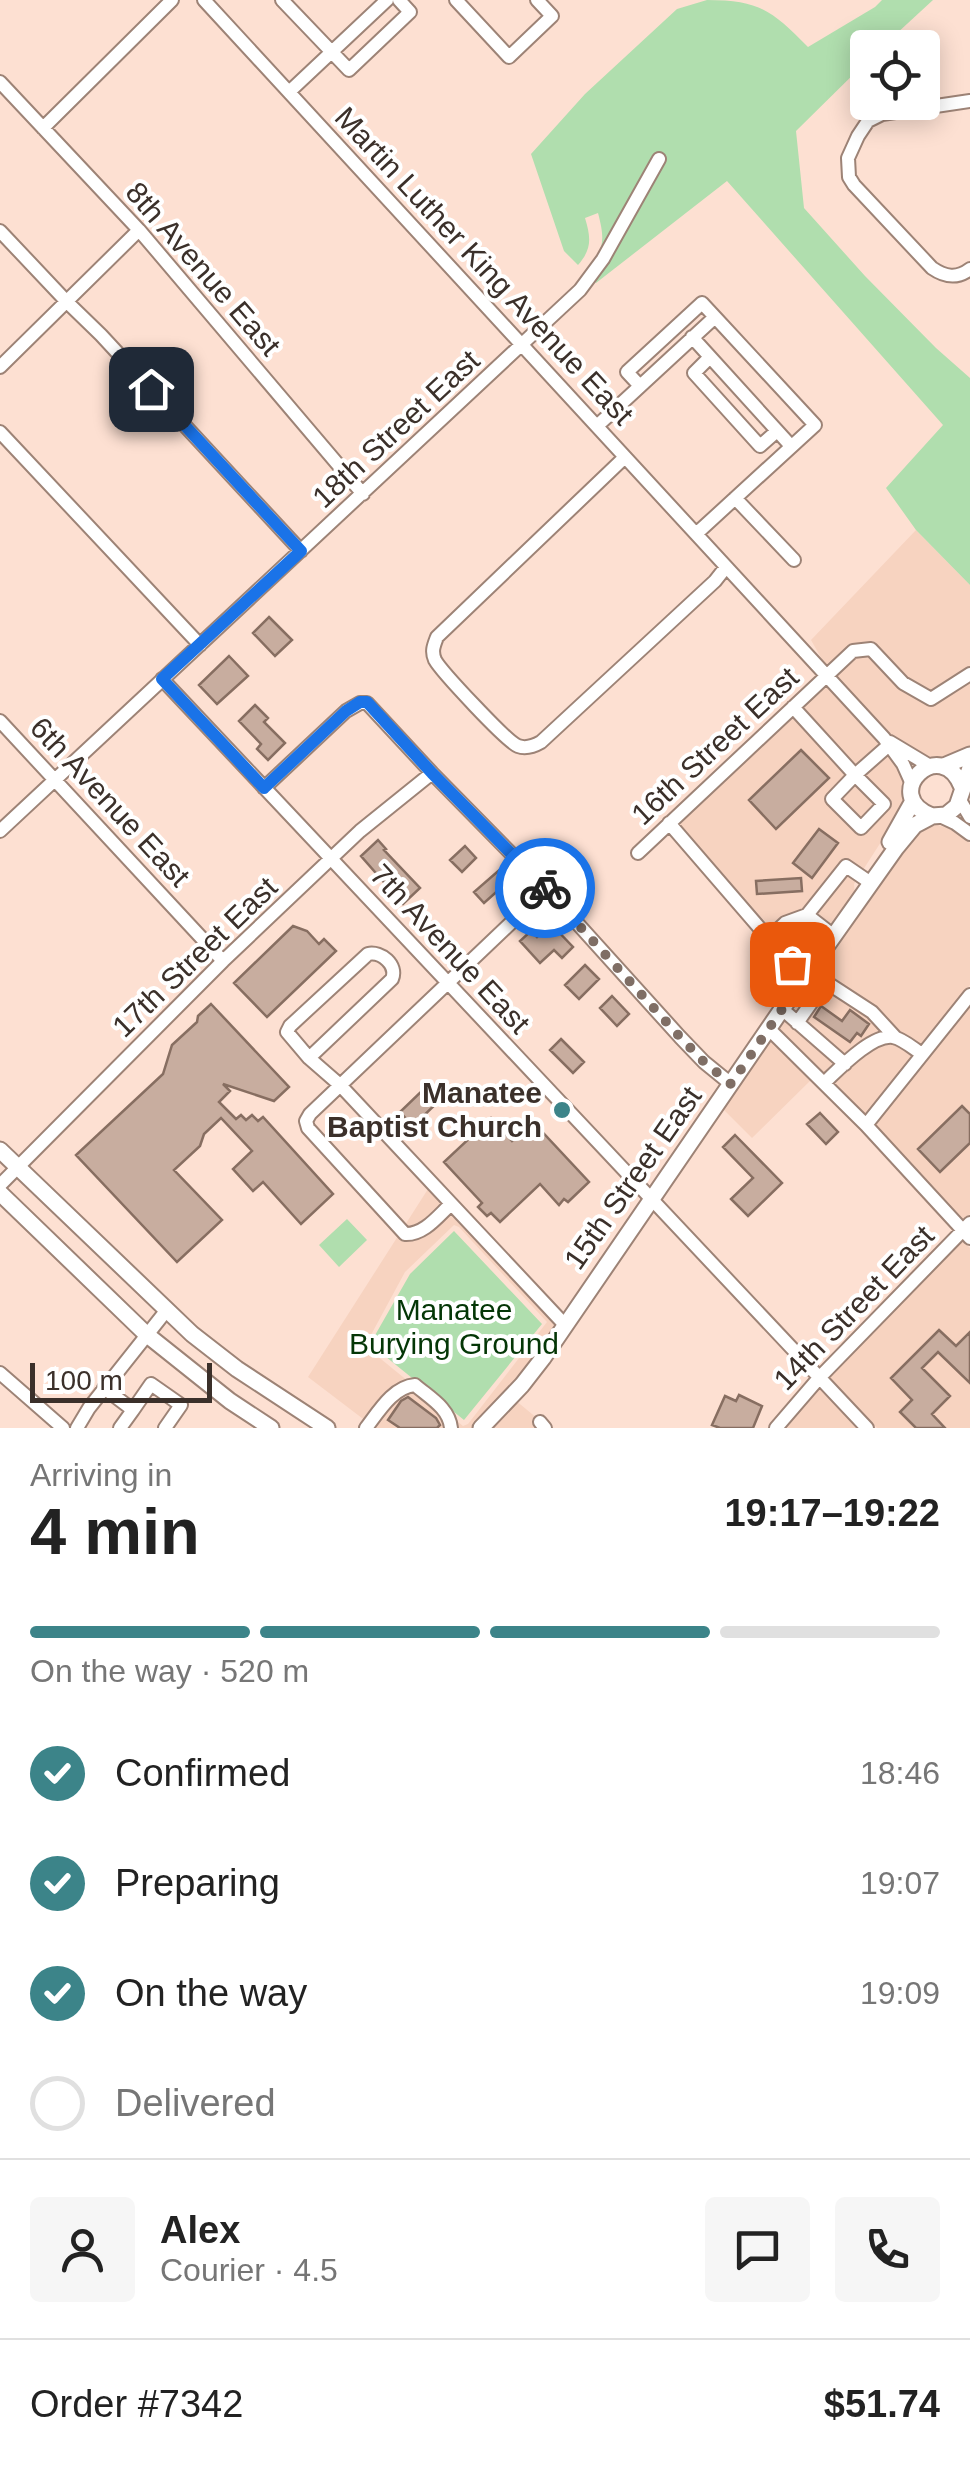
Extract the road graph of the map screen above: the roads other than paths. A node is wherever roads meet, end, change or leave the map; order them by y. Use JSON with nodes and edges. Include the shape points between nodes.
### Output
{"nodes":[{"id":1,"x":172,"y":0,"type":"edge"},
{"id":2,"x":204,"y":0,"type":"edge"},
{"id":3,"x":282,"y":0,"type":"edge"},
{"id":4,"x":399,"y":0,"type":"edge"},
{"id":5,"x":456,"y":0,"type":"edge"},
{"id":6,"x":537,"y":0,"type":"edge"},
{"id":7,"x":379,"y":3,"type":"edge"},
{"id":8,"x":332,"y":52,"type":"junction"},
{"id":9,"x":0,"y":82,"type":"edge"},
{"id":10,"x":289,"y":92,"type":"junction"},
{"id":11,"x":970,"y":101,"type":"edge"},
{"id":12,"x":43,"y":128,"type":"junction"},
{"id":13,"x":660,"y":159,"type":"dead end"},
{"id":14,"x":0,"y":230,"type":"edge"},
{"id":15,"x":140,"y":230,"type":"junction"},
{"id":16,"x":970,"y":269,"type":"edge"},
{"id":17,"x":67,"y":302,"type":"junction"},
{"id":18,"x":715,"y":317,"type":"junction"},
{"id":19,"x":692,"y":337,"type":"junction"},
{"id":20,"x":522,"y":344,"type":"junction"},
{"id":21,"x":710,"y":357,"type":"junction"},
{"id":22,"x":0,"y":367,"type":"edge"},
{"id":23,"x":640,"y":386,"type":"junction"},
{"id":24,"x":597,"y":426,"type":"junction"},
{"id":25,"x":777,"y":430,"type":"junction"},
{"id":26,"x":0,"y":432,"type":"edge"},
{"id":27,"x":791,"y":446,"type":"junction"},
{"id":28,"x":625,"y":457,"type":"junction"},
{"id":29,"x":363,"y":494,"type":"junction"},
{"id":30,"x":735,"y":498,"type":"junction"},
{"id":31,"x":696,"y":534,"type":"junction"},
{"id":32,"x":301,"y":551,"type":"junction"},
{"id":33,"x":794,"y":560,"type":"dead end"},
{"id":34,"x":726,"y":567,"type":"junction"},
{"id":35,"x":200,"y":645,"type":"junction"},
{"id":36,"x":970,"y":674,"type":"edge"},
{"id":37,"x":826,"y":676,"type":"junction"},
{"id":38,"x":162,"y":679,"type":"junction"},
{"id":39,"x":792,"y":707,"type":"junction"},
{"id":40,"x":0,"y":722,"type":"edge"},
{"id":41,"x":886,"y":742,"type":"junction"},
{"id":42,"x":970,"y":754,"type":"edge"},
{"id":43,"x":937,"y":766,"type":"junction"},
{"id":44,"x":970,"y":768,"type":"edge"},
{"id":45,"x":432,"y":773,"type":"junction"},
{"id":46,"x":55,"y":780,"type":"junction"},
{"id":47,"x":912,"y":784,"type":"junction"},
{"id":48,"x":264,"y":788,"type":"junction"},
{"id":49,"x":961,"y":794,"type":"junction"},
{"id":50,"x":913,"y":802,"type":"junction"},
{"id":51,"x":936,"y":816,"type":"junction"},
{"id":52,"x":970,"y":817,"type":"edge"},
{"id":53,"x":669,"y":823,"type":"junction"},
{"id":54,"x":0,"y":831,"type":"edge"},
{"id":55,"x":970,"y":834,"type":"edge"},
{"id":56,"x":638,"y":853,"type":"dead end"},
{"id":57,"x":332,"y":860,"type":"junction"},
{"id":58,"x":865,"y":879,"type":"junction"},
{"id":59,"x":550,"y":892,"type":"junction"},
{"id":60,"x":862,"y":897,"type":"junction"},
{"id":61,"x":807,"y":915,"type":"junction"},
{"id":62,"x":834,"y":936,"type":"junction"},
{"id":63,"x":768,"y":938,"type":"junction"},
{"id":64,"x":224,"y":961,"type":"junction"},
{"id":65,"x":807,"y":974,"type":"junction"},
{"id":66,"x":449,"y":982,"type":"junction"},
{"id":67,"x":826,"y":982,"type":"junction"},
{"id":68,"x":969,"y":997,"type":"edge"},
{"id":69,"x":782,"y":1010,"type":"junction"},
{"id":70,"x":798,"y":1023,"type":"junction"},
{"id":71,"x":769,"y":1028,"type":"junction"},
{"id":72,"x":895,"y":1037,"type":"junction"},
{"id":73,"x":922,"y":1054,"type":"junction"},
{"id":74,"x":309,"y":1058,"type":"junction"},
{"id":75,"x":845,"y":1064,"type":"junction"},
{"id":76,"x":824,"y":1082,"type":"junction"},
{"id":77,"x":731,"y":1084,"type":"junction"},
{"id":78,"x":340,"y":1086,"type":"junction"},
{"id":79,"x":866,"y":1125,"type":"junction"},
{"id":80,"x":0,"y":1150,"type":"edge"},
{"id":81,"x":18,"y":1166,"type":"junction"},
{"id":82,"x":0,"y":1186,"type":"edge"},
{"id":83,"x":0,"y":1193,"type":"edge"},
{"id":84,"x":651,"y":1201,"type":"junction"},
{"id":85,"x":451,"y":1204,"type":"junction"},
{"id":86,"x":968,"y":1231,"type":"edge"},
{"id":87,"x":166,"y":1310,"type":"junction"},
{"id":88,"x":565,"y":1325,"type":"junction"},
{"id":89,"x":146,"y":1334,"type":"junction"},
{"id":90,"x":0,"y":1372,"type":"edge"},
{"id":91,"x":819,"y":1378,"type":"junction"},
{"id":92,"x":104,"y":1388,"type":"junction"},
{"id":93,"x":133,"y":1410,"type":"junction"},
{"id":94,"x":369,"y":1427,"type":"edge"},
{"id":95,"x":64,"y":1428,"type":"edge"},
{"id":96,"x":77,"y":1428,"type":"edge"},
{"id":97,"x":120,"y":1428,"type":"edge"},
{"id":98,"x":166,"y":1428,"type":"edge"},
{"id":99,"x":271,"y":1428,"type":"edge"},
{"id":100,"x":327,"y":1428,"type":"edge"},
{"id":101,"x":452,"y":1428,"type":"edge"},
{"id":102,"x":481,"y":1428,"type":"edge"},
{"id":103,"x":776,"y":1428,"type":"edge"},
{"id":104,"x":867,"y":1428,"type":"edge"}],
"edges":[{"from":1,"to":12,"type":"street"},
{"from":2,"to":10,"type":"street","name":"Martin Luther King Avenue East"},
{"from":3,"to":8,"type":"street"},
{"from":4,"to":8,"type":"street","via":[[410,12],[350,70]]},
{"from":5,"to":6,"type":"street","via":[[509,58],[552,16]]},
{"from":7,"to":8,"type":"street"},
{"from":8,"to":10,"type":"street"},
{"from":9,"to":12,"type":"street","name":"8th Avenue East"},
{"from":10,"to":20,"type":"street","name":"Martin Luther King Avenue East"},
{"from":11,"to":16,"type":"street","via":[[878,115],[864,126],[847,168],[854,185],[932,268],[956,276]]},
{"from":12,"to":15,"type":"street","name":"8th Avenue East"},
{"from":13,"to":20,"type":"street","name":"18th Street East","via":[[592,274]]},
{"from":14,"to":17,"type":"street"},
{"from":15,"to":17,"type":"street"},
{"from":15,"to":29,"type":"street","name":"8th Avenue East"},
{"from":17,"to":22,"type":"street"},
{"from":17,"to":32,"type":"street"},
{"from":18,"to":19,"type":"street"},
{"from":18,"to":23,"type":"street","via":[[702,303],[627,372]]},
{"from":18,"to":27,"type":"street","via":[[814,425]]},
{"from":19,"to":21,"type":"street"},
{"from":19,"to":23,"type":"street"},
{"from":20,"to":24,"type":"street","name":"Martin Luther King Avenue East"},
{"from":20,"to":29,"type":"street","name":"18th Street East"},
{"from":21,"to":25,"type":"street"},
{"from":21,"to":25,"type":"street","via":[[694,373],[760,446]]},
{"from":23,"to":24,"type":"street"},
{"from":24,"to":28,"type":"street","name":"Martin Luther King Avenue East"},
{"from":25,"to":27,"type":"street"},
{"from":26,"to":35,"type":"street"},
{"from":27,"to":30,"type":"street"},
{"from":28,"to":31,"type":"street","name":"Martin Luther King Avenue East"},
{"from":28,"to":34,"type":"street","via":[[438,637],[437,663],[514,744],[528,747],[541,742]]},
{"from":29,"to":32,"type":"street","name":"18th Street East"},
{"from":30,"to":31,"type":"street"},
{"from":30,"to":33,"type":"street"},
{"from":31,"to":34,"type":"street","name":"Martin Luther King Avenue East"},
{"from":32,"to":35,"type":"street","name":"18th Street East"},
{"from":34,"to":37,"type":"street","name":"Martin Luther King Avenue East"},
{"from":35,"to":38,"type":"street","name":"18th Street East"},
{"from":36,"to":37,"type":"street","name":"16th Street East","via":[[931,698],[903,683],[871,649],[853,651]]},
{"from":37,"to":39,"type":"street","name":"16th Street East"},
{"from":37,"to":41,"type":"street","name":"Martin Luther King Avenue East"},
{"from":38,"to":46,"type":"street","name":"18th Street East"},
{"from":38,"to":48,"type":"street","name":"7th Avenue East"},
{"from":39,"to":41,"type":"street","via":[[856,775]]},
{"from":39,"to":53,"type":"street","name":"16th Street East"},
{"from":40,"to":46,"type":"street","name":"6th Avenue East"},
{"from":41,"to":43,"type":"street"},
{"from":41,"to":47,"type":"street"},
{"from":42,"to":43,"type":"main road"},
{"from":43,"to":47,"type":"main road"},
{"from":43,"to":49,"type":"main road","via":[[956,775]]},
{"from":44,"to":49,"type":"main road"},
{"from":45,"to":48,"type":"street","via":[[363,702]]},
{"from":45,"to":57,"type":"street","name":"17th Street East"},
{"from":45,"to":59,"type":"street"},
{"from":46,"to":54,"type":"street","name":"18th Street East"},
{"from":46,"to":64,"type":"street","name":"6th Avenue East"},
{"from":47,"to":50,"type":"main road"},
{"from":48,"to":57,"type":"street","name":"7th Avenue East"},
{"from":49,"to":51,"type":"main road","via":[[952,811]]},
{"from":49,"to":52,"type":"street"},
{"from":50,"to":51,"type":"main road"},
{"from":50,"to":58,"type":"main road","name":"15th Street East"},
{"from":51,"to":55,"type":"street"},
{"from":51,"to":60,"type":"main road","via":[[915,824]]},
{"from":53,"to":56,"type":"street","name":"16th Street East"},
{"from":53,"to":63,"type":"street"},
{"from":57,"to":64,"type":"street","name":"17th Street East"},
{"from":57,"to":66,"type":"street","name":"7th Avenue East"},
{"from":58,"to":60,"type":"main road","name":"15th Street East"},
{"from":58,"to":61,"type":"street","via":[[846,866]]},
{"from":59,"to":66,"type":"street"},
{"from":59,"to":77,"type":"street","via":[[692,1050]]},
{"from":60,"to":62,"type":"main road","name":"15th Street East"},
{"from":61,"to":62,"type":"street"},
{"from":61,"to":63,"type":"street"},
{"from":62,"to":65,"type":"main road","name":"15th Street East"},
{"from":63,"to":65,"type":"street"},
{"from":64,"to":81,"type":"street","name":"17th Street East"},
{"from":65,"to":67,"type":"street"},
{"from":65,"to":69,"type":"main road","name":"15th Street East"},
{"from":66,"to":78,"type":"street"},
{"from":66,"to":84,"type":"street","name":"7th Avenue East"},
{"from":67,"to":70,"type":"street"},
{"from":67,"to":72,"type":"street","via":[[872,1012]]},
{"from":68,"to":73,"type":"street"},
{"from":69,"to":70,"type":"street"},
{"from":69,"to":71,"type":"main road","name":"15th Street East"},
{"from":70,"to":75,"type":"street"},
{"from":71,"to":76,"type":"street"},
{"from":71,"to":77,"type":"main road","name":"15th Street East"},
{"from":72,"to":73,"type":"street"},
{"from":72,"to":75,"type":"street","via":[[860,1050]]},
{"from":73,"to":79,"type":"street"},
{"from":74,"to":74,"type":"street","via":[[290,1026],[368,954],[382,956],[394,968],[392,978]]},
{"from":74,"to":78,"type":"street"},
{"from":75,"to":76,"type":"street"},
{"from":76,"to":79,"type":"street"},
{"from":77,"to":84,"type":"main road","name":"15th Street East"},
{"from":78,"to":85,"type":"street"},
{"from":78,"to":85,"type":"street","via":[[310,1114],[308,1128],[405,1234],[420,1232]]},
{"from":79,"to":86,"type":"street"},
{"from":80,"to":81,"type":"main road"},
{"from":81,"to":82,"type":"street","name":"17th Street East"},
{"from":81,"to":87,"type":"main road"},
{"from":83,"to":89,"type":"main road"},
{"from":84,"to":88,"type":"main road","name":"15th Street East"},
{"from":84,"to":91,"type":"street","name":"7th Avenue East"},
{"from":85,"to":88,"type":"street"},
{"from":86,"to":91,"type":"street","name":"14th Street East"},
{"from":87,"to":89,"type":"street"},
{"from":87,"to":100,"type":"main road","via":[[226,1361]]},
{"from":88,"to":102,"type":"main road","name":"15th Street East"},
{"from":89,"to":92,"type":"street"},
{"from":89,"to":99,"type":"main road"},
{"from":90,"to":95,"type":"street"},
{"from":91,"to":103,"type":"street","name":"14th Street East"},
{"from":91,"to":104,"type":"street","name":"7th Avenue East"},
{"from":92,"to":93,"type":"street"},
{"from":92,"to":96,"type":"street"},
{"from":93,"to":97,"type":"street"},
{"from":93,"to":98,"type":"street","via":[[152,1384],[181,1405]]},
{"from":94,"to":101,"type":"street","via":[[396,1392],[415,1386],[446,1411]]}]}
